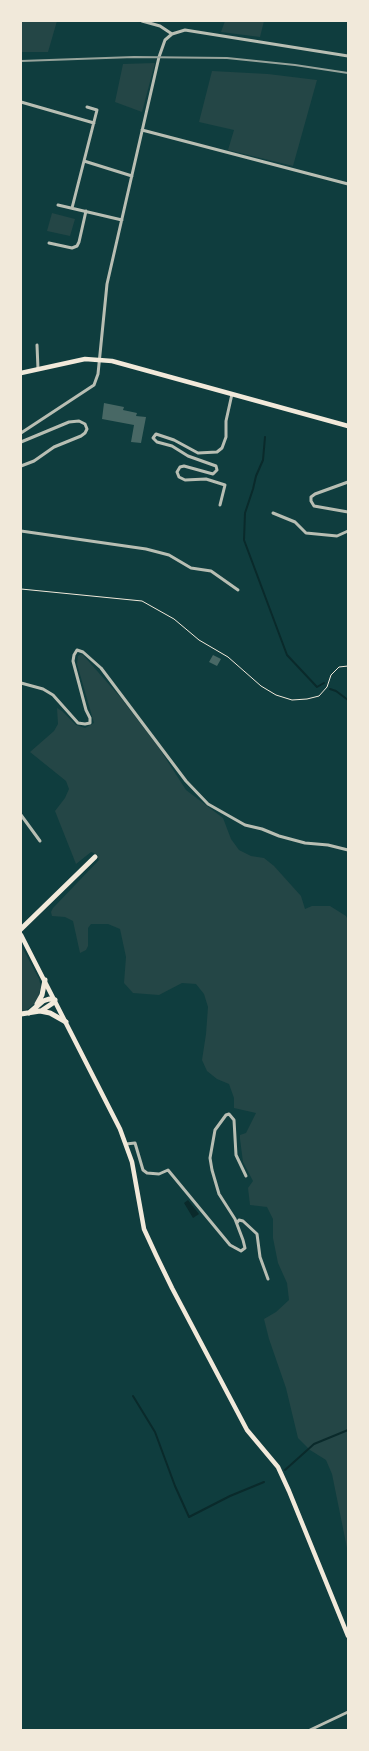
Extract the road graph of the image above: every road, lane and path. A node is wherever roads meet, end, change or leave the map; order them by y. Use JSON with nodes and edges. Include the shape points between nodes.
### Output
{"nodes":[{"id":1,"x":142,"y":21,"type":"edge"},
{"id":2,"x":172,"y":34,"type":"junction"},
{"id":3,"x":348,"y":56,"type":"edge"},
{"id":4,"x":21,"y":102,"type":"edge"},
{"id":5,"x":87,"y":107,"type":"dead end"},
{"id":6,"x":94,"y":123,"type":"junction"},
{"id":7,"x":142,"y":130,"type":"junction"},
{"id":8,"x":84,"y":161,"type":"junction"},
{"id":9,"x":132,"y":176,"type":"junction"},
{"id":10,"x":348,"y":184,"type":"edge"},
{"id":11,"x":58,"y":204,"type":"dead end"},
{"id":12,"x":72,"y":208,"type":"junction"},
{"id":13,"x":86,"y":211,"type":"junction"},
{"id":14,"x":122,"y":220,"type":"junction"},
{"id":15,"x":49,"y":243,"type":"dead end"},
{"id":16,"x":37,"y":345,"type":"dead end"},
{"id":17,"x":99,"y":359,"type":"junction"},
{"id":18,"x":38,"y":369,"type":"junction"},
{"id":19,"x":21,"y":373,"type":"edge"},
{"id":20,"x":232,"y":394,"type":"junction"},
{"id":21,"x":348,"y":426,"type":"edge"},
{"id":22,"x":21,"y":433,"type":"edge"},
{"id":23,"x":21,"y":442,"type":"edge"},
{"id":24,"x":21,"y":466,"type":"edge"},
{"id":25,"x":348,"y":482,"type":"edge"},
{"id":26,"x":220,"y":505,"type":"dead end"},
{"id":27,"x":348,"y":512,"type":"edge"},
{"id":28,"x":273,"y":513,"type":"dead end"},
{"id":29,"x":21,"y":531,"type":"edge"},
{"id":30,"x":348,"y":531,"type":"edge"},
{"id":31,"x":21,"y":589,"type":"edge"},
{"id":32,"x":238,"y":590,"type":"dead end"},
{"id":33,"x":348,"y":666,"type":"edge"},
{"id":34,"x":21,"y":683,"type":"edge"},
{"id":35,"x":21,"y":815,"type":"edge"},
{"id":36,"x":40,"y":841,"type":"dead end"},
{"id":37,"x":348,"y":850,"type":"edge"},
{"id":38,"x":95,"y":857,"type":"dead end"},
{"id":39,"x":21,"y":929,"type":"edge"},
{"id":40,"x":21,"y":935,"type":"edge"},
{"id":41,"x":45,"y":980,"type":"junction"},
{"id":42,"x":55,"y":1000,"type":"junction"},
{"id":43,"x":36,"y":1005,"type":"junction"},
{"id":44,"x":40,"y":1012,"type":"junction"},
{"id":45,"x":29,"y":1013,"type":"junction"},
{"id":46,"x":21,"y":1014,"type":"edge"},
{"id":47,"x":66,"y":1022,"type":"junction"},
{"id":48,"x":126,"y":1144,"type":"junction"},
{"id":49,"x":246,"y":1176,"type":"dead end"},
{"id":50,"x":236,"y":1223,"type":"junction"},
{"id":51,"x":268,"y":1280,"type":"dead end"},
{"id":52,"x":348,"y":1636,"type":"edge"},
{"id":53,"x":348,"y":1712,"type":"edge"},
{"id":54,"x":310,"y":1730,"type":"edge"}],
"edges":[{"from":1,"to":2,"type":"street","via":[[160,26]]},
{"from":2,"to":3,"type":"street","via":[[185,30]]},
{"from":2,"to":7,"type":"street","via":[[166,40],[159,57]]},
{"from":4,"to":6,"type":"street"},
{"from":5,"to":6,"type":"street","via":[[97,110]]},
{"from":6,"to":8,"type":"street"},
{"from":7,"to":9,"type":"street"},
{"from":7,"to":10,"type":"street"},
{"from":8,"to":9,"type":"street"},
{"from":8,"to":12,"type":"street"},
{"from":9,"to":14,"type":"street"},
{"from":11,"to":12,"type":"street"},
{"from":12,"to":13,"type":"street"},
{"from":13,"to":14,"type":"street"},
{"from":13,"to":15,"type":"street","via":[[77,246],[72,248]]},
{"from":14,"to":17,"type":"street","via":[[107,284]]},
{"from":16,"to":18,"type":"street"},
{"from":17,"to":18,"type":"main road","via":[[85,359]]},
{"from":17,"to":20,"type":"main road"},
{"from":17,"to":22,"type":"street","via":[[94,385]]},
{"from":18,"to":19,"type":"main road"},
{"from":20,"to":21,"type":"main road"},
{"from":20,"to":26,"type":"street","via":[[226,421],[226,437],[222,448],[217,452],[198,453],[159,434],[153,438],[188,456],[216,466],[217,470],[213,474],[184,466],[177,472],[179,477],[185,480],[206,480],[225,485]]},
{"from":23,"to":24,"type":"street","via":[[69,422],[79,421],[85,424],[87,429],[81,436],[54,447],[34,461]]},
{"from":25,"to":27,"type":"street","via":[[315,494],[311,499],[314,506]]},
{"from":28,"to":30,"type":"street","via":[[296,522],[306,532],[336,536]]},
{"from":29,"to":32,"type":"street","via":[[146,549],[170,555],[191,568],[211,571]]},
{"from":31,"to":33,"type":"path","via":[[142,602],[174,618],[199,640],[228,657],[261,686],[276,695],[292,700],[319,696],[327,686],[330,675],[339,667]]},
{"from":34,"to":37,"type":"street","via":[[43,689],[53,696],[78,723],[90,723],[74,661],[77,650],[83,652],[101,668],[186,781],[208,804],[251,827],[304,843]]},
{"from":35,"to":36,"type":"street"},
{"from":38,"to":39,"type":"main road"},
{"from":40,"to":41,"type":"main road"},
{"from":41,"to":42,"type":"main road"},
{"from":41,"to":43,"type":"main road","via":[[42,995]]},
{"from":42,"to":43,"type":"main road","via":[[49,999]]},
{"from":42,"to":44,"type":"main road"},
{"from":42,"to":47,"type":"main road"},
{"from":43,"to":45,"type":"main road"},
{"from":44,"to":45,"type":"main road"},
{"from":44,"to":47,"type":"main road","via":[[50,1013]]},
{"from":45,"to":46,"type":"main road"},
{"from":47,"to":48,"type":"main road"},
{"from":48,"to":50,"type":"street","via":[[135,1144],[147,1174],[159,1174],[168,1170],[230,1245],[241,1251],[245,1246]]},
{"from":48,"to":52,"type":"main road","via":[[132,1162],[144,1229],[247,1430],[278,1467]]},
{"from":49,"to":50,"type":"street","via":[[236,1155],[234,1120],[229,1114],[215,1130],[210,1158],[219,1194]]},
{"from":50,"to":51,"type":"street","via":[[239,1220],[243,1221],[257,1234],[260,1257]]},
{"from":53,"to":54,"type":"street"}]}
